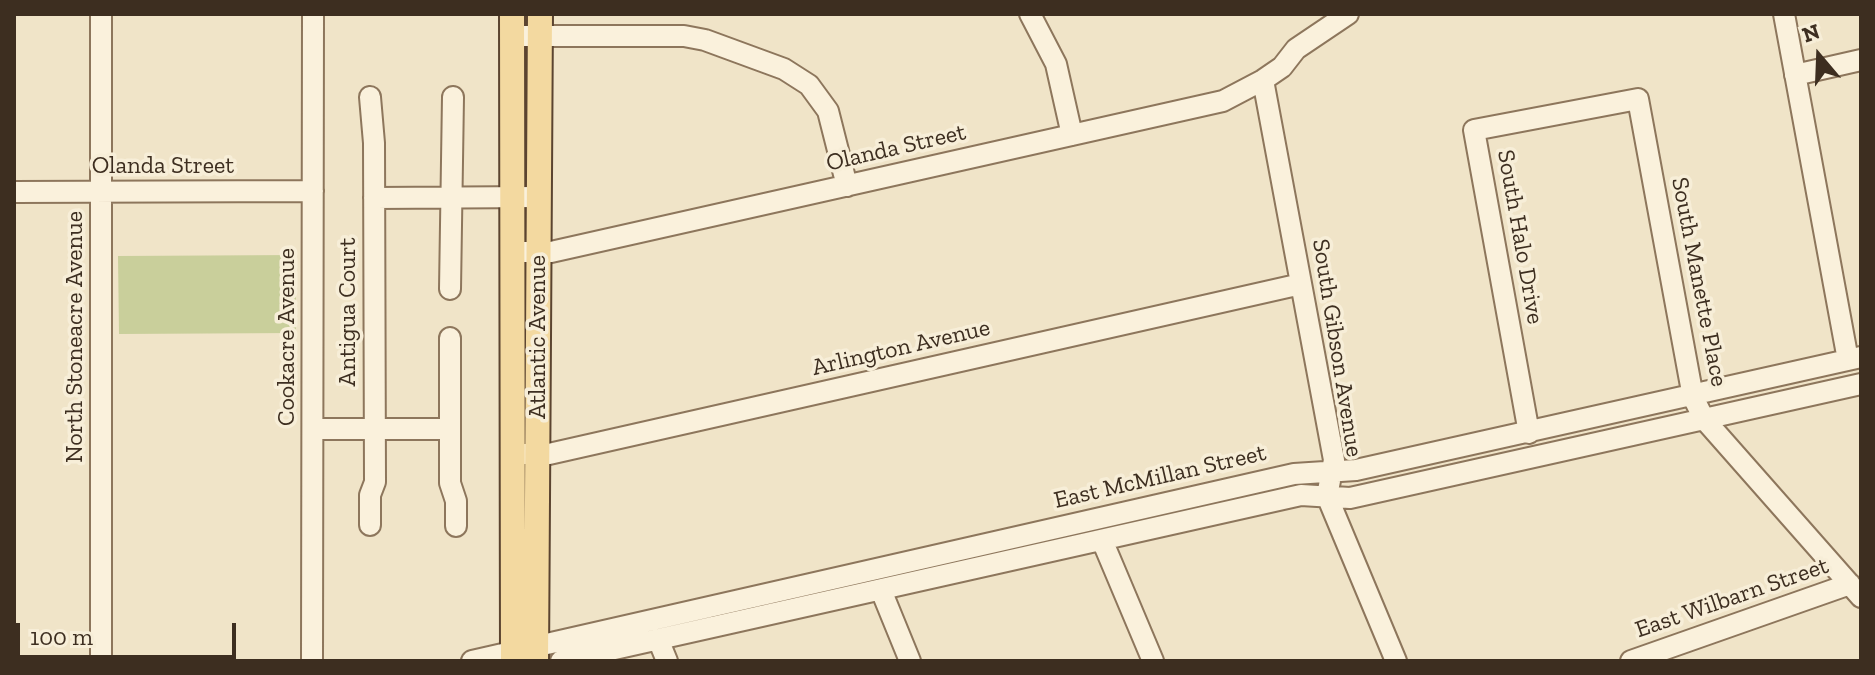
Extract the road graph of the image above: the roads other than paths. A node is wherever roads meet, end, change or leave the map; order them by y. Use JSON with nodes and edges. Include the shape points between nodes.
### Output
{"nodes":[{"id":1,"x":101,"y":14,"type":"edge"},
{"id":2,"x":313,"y":14,"type":"edge"},
{"id":3,"x":1030,"y":14,"type":"edge"},
{"id":4,"x":1310,"y":14,"type":"edge"},
{"id":5,"x":1784,"y":14,"type":"edge"},
{"id":6,"x":1356,"y":16,"type":"edge"},
{"id":7,"x":512,"y":25,"type":"edge"},
{"id":8,"x":540,"y":25,"type":"edge"},
{"id":9,"x":1332,"y":32,"type":"junction"},
{"id":10,"x":1861,"y":60,"type":"edge"},
{"id":11,"x":1795,"y":75,"type":"junction"},
{"id":12,"x":1263,"y":80,"type":"junction"},
{"id":13,"x":370,"y":97,"type":"dead end"},
{"id":14,"x":453,"y":97,"type":"dead end"},
{"id":15,"x":1553,"y":115,"type":"joint"},
{"id":16,"x":1072,"y":135,"type":"junction"},
{"id":17,"x":847,"y":186,"type":"junction"},
{"id":18,"x":313,"y":191,"type":"junction"},
{"id":19,"x":14,"y":192,"type":"edge"},
{"id":20,"x":101,"y":192,"type":"junction"},
{"id":21,"x":539,"y":197,"type":"junction"},
{"id":22,"x":374,"y":198,"type":"junction"},
{"id":23,"x":449,"y":198,"type":"junction"},
{"id":24,"x":512,"y":198,"type":"junction"},
{"id":25,"x":512,"y":252,"type":"junction"},
{"id":26,"x":538,"y":252,"type":"junction"},
{"id":27,"x":1301,"y":284,"type":"junction"},
{"id":28,"x":450,"y":289,"type":"dead end"},
{"id":29,"x":450,"y":338,"type":"dead end"},
{"id":30,"x":1854,"y":359,"type":"edge"},
{"id":31,"x":1861,"y":384,"type":"edge"},
{"id":32,"x":1693,"y":397,"type":"junction"},
{"id":33,"x":1704,"y":419,"type":"junction"},
{"id":34,"x":313,"y":429,"type":"junction"},
{"id":35,"x":374,"y":429,"type":"junction"},
{"id":36,"x":450,"y":429,"type":"junction"},
{"id":37,"x":1529,"y":433,"type":"junction"},
{"id":38,"x":512,"y":454,"type":"junction"},
{"id":39,"x":537,"y":454,"type":"junction"},
{"id":40,"x":1332,"y":472,"type":"junction"},
{"id":41,"x":1327,"y":496,"type":"junction"},
{"id":42,"x":370,"y":525,"type":"dead end"},
{"id":43,"x":456,"y":526,"type":"dead end"},
{"id":44,"x":1102,"y":540,"type":"junction"},
{"id":45,"x":881,"y":590,"type":"junction"},
{"id":46,"x":1856,"y":591,"type":"edge"},
{"id":47,"x":658,"y":639,"type":"junction"},
{"id":48,"x":536,"y":653,"type":"edge"},
{"id":49,"x":512,"y":656,"type":"edge"},
{"id":50,"x":101,"y":661,"type":"edge"},
{"id":51,"x":312,"y":661,"type":"edge"},
{"id":52,"x":472,"y":661,"type":"edge"},
{"id":53,"x":561,"y":661,"type":"edge"},
{"id":54,"x":667,"y":661,"type":"edge"},
{"id":55,"x":910,"y":661,"type":"edge"},
{"id":56,"x":1153,"y":661,"type":"edge"},
{"id":57,"x":1396,"y":661,"type":"edge"},
{"id":58,"x":1631,"y":661,"type":"edge"}],
"edges":[{"from":1,"to":20,"type":"street","name":"North Stoneacre Avenue"},
{"from":2,"to":18,"type":"street","name":"Cookacre Avenue"},
{"from":3,"to":16,"type":"street","via":[[1056,64]]},
{"from":4,"to":9,"type":"street"},
{"from":5,"to":11,"type":"street"},
{"from":6,"to":9,"type":"street","name":"Olanda Street"},
{"from":7,"to":8,"type":"street"},
{"from":7,"to":24,"type":"main road","name":"Atlantic Avenue"},
{"from":8,"to":17,"type":"street","via":[[694,37],[797,76],[828,111]]},
{"from":8,"to":21,"type":"main road","name":"Atlantic Avenue"},
{"from":9,"to":12,"type":"street","name":"Olanda Street","via":[[1296,49]]},
{"from":10,"to":11,"type":"street"},
{"from":11,"to":30,"type":"street"},
{"from":12,"to":16,"type":"street","name":"Olanda Street","via":[[1223,101]]},
{"from":12,"to":27,"type":"street","name":"South Gibson Avenue"},
{"from":13,"to":22,"type":"street","name":"Antigua Court"},
{"from":14,"to":23,"type":"street"},
{"from":15,"to":32,"type":"street","name":"South Manette Place","via":[[1638,99]]},
{"from":15,"to":37,"type":"street","name":"South Halo Drive","via":[[1474,130]]},
{"from":16,"to":17,"type":"street","name":"Olanda Street"},
{"from":17,"to":26,"type":"street","name":"Olanda Street"},
{"from":18,"to":20,"type":"street","name":"Olanda Street"},
{"from":18,"to":34,"type":"street","name":"Cookacre Avenue"},
{"from":19,"to":20,"type":"street","name":"Olanda Street"},
{"from":20,"to":50,"type":"street","name":"North Stoneacre Avenue"},
{"from":21,"to":24,"type":"street"},
{"from":21,"to":26,"type":"main road","name":"Atlantic Avenue"},
{"from":22,"to":23,"type":"street"},
{"from":22,"to":35,"type":"street","name":"Antigua Court"},
{"from":23,"to":24,"type":"street"},
{"from":23,"to":28,"type":"street"},
{"from":24,"to":25,"type":"main road","name":"Atlantic Avenue"},
{"from":25,"to":26,"type":"street","name":"Olanda Street"},
{"from":25,"to":38,"type":"main road","name":"Atlantic Avenue"},
{"from":26,"to":39,"type":"main road","name":"Atlantic Avenue"},
{"from":27,"to":39,"type":"street","name":"Arlington Avenue"},
{"from":27,"to":40,"type":"street","name":"South Gibson Avenue"},
{"from":29,"to":36,"type":"street"},
{"from":30,"to":32,"type":"street","name":"East McMillan Street"},
{"from":31,"to":33,"type":"street","name":"East McMillan Street"},
{"from":32,"to":33,"type":"street","name":"South Manette Place"},
{"from":32,"to":37,"type":"street","name":"East McMillan Street"},
{"from":33,"to":41,"type":"street","name":"East McMillan Street","via":[[1350,498]]},
{"from":33,"to":46,"type":"street","name":"South Manette Place"},
{"from":34,"to":35,"type":"street"},
{"from":34,"to":51,"type":"street","name":"Cookacre Avenue"},
{"from":35,"to":36,"type":"street"},
{"from":35,"to":42,"type":"street","name":"Antigua Court"},
{"from":36,"to":43,"type":"street"},
{"from":37,"to":40,"type":"street","name":"East McMillan Street"},
{"from":38,"to":39,"type":"street","name":"Arlington Avenue"},
{"from":38,"to":49,"type":"main road","name":"Atlantic Avenue"},
{"from":39,"to":48,"type":"main road","name":"Atlantic Avenue"},
{"from":40,"to":41,"type":"street","name":"South Gibson Avenue"},
{"from":40,"to":48,"type":"street","name":"East McMillan Street","via":[[1294,474]]},
{"from":41,"to":44,"type":"street","name":"East McMillan Street","via":[[1301,495]]},
{"from":41,"to":57,"type":"street"},
{"from":44,"to":45,"type":"street","name":"East McMillan Street"},
{"from":44,"to":56,"type":"street"},
{"from":45,"to":47,"type":"street","name":"East McMillan Street"},
{"from":45,"to":55,"type":"street"},
{"from":46,"to":58,"type":"street","name":"East Wilbarn Street"},
{"from":47,"to":53,"type":"street","name":"East McMillan Street"},
{"from":47,"to":54,"type":"street"},
{"from":48,"to":49,"type":"street","name":"East McMillan Street"},
{"from":49,"to":52,"type":"street","name":"East McMillan Street"}]}
